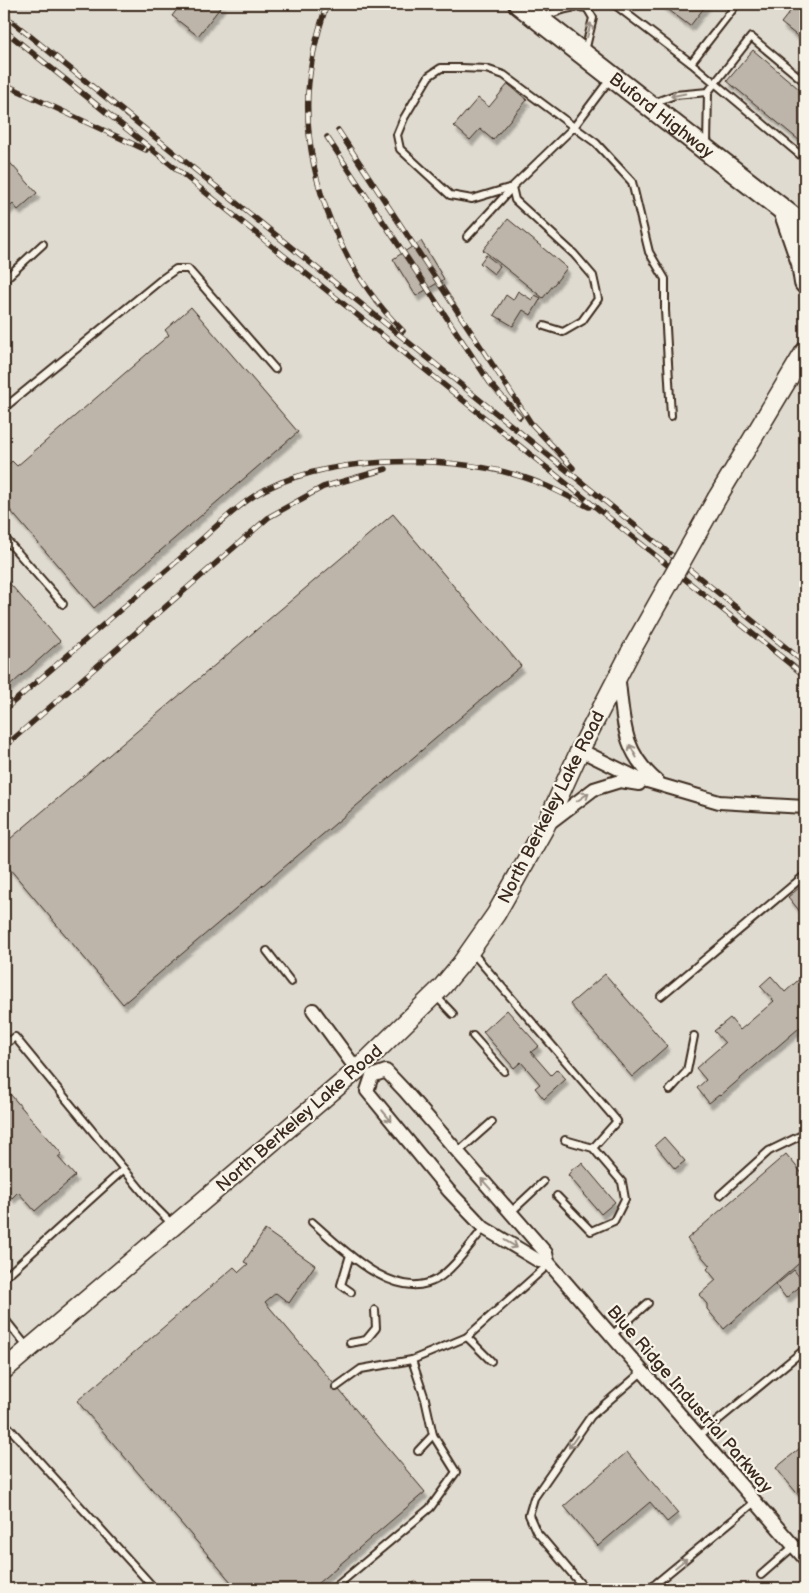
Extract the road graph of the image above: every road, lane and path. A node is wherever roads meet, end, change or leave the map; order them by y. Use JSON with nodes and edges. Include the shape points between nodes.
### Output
{"nodes":[{"id":1,"x":519,"y":4,"type":"edge"},
{"id":2,"x":614,"y":4,"type":"edge"},
{"id":3,"x":737,"y":4,"type":"edge"},
{"id":4,"x":589,"y":6,"type":"edge"},
{"id":5,"x":539,"y":19,"type":"junction"},
{"id":6,"x":584,"y":55,"type":"junction"},
{"id":7,"x":691,"y":63,"type":"junction"},
{"id":8,"x":612,"y":76,"type":"junction"},
{"id":9,"x":714,"y":82,"type":"junction"},
{"id":10,"x":805,"y":82,"type":"edge"},
{"id":11,"x":708,"y":92,"type":"junction"},
{"id":12,"x":649,"y":104,"type":"junction"},
{"id":13,"x":574,"y":127,"type":"junction"},
{"id":14,"x":706,"y":149,"type":"junction"},
{"id":15,"x":805,"y":159,"type":"edge"},
{"id":16,"x":512,"y":187,"type":"junction"},
{"id":17,"x":784,"y":211,"type":"junction"},
{"id":18,"x":805,"y":227,"type":"edge"},
{"id":19,"x":467,"y":237,"type":"dead end"},
{"id":20,"x":43,"y":244,"type":"dead end"},
{"id":21,"x":4,"y":280,"type":"edge"},
{"id":22,"x":805,"y":282,"type":"edge"},
{"id":23,"x":544,"y":326,"type":"dead end"},
{"id":24,"x":805,"y":351,"type":"edge"},
{"id":25,"x":275,"y":369,"type":"dead end"},
{"id":26,"x":4,"y":408,"type":"edge"},
{"id":27,"x":671,"y":416,"type":"dead end"},
{"id":28,"x":4,"y":537,"type":"edge"},
{"id":29,"x":63,"y":604,"type":"dead end"},
{"id":30,"x":618,"y":674,"type":"junction"},
{"id":31,"x":580,"y":750,"type":"junction"},
{"id":32,"x":664,"y":787,"type":"junction"},
{"id":33,"x":805,"y":806,"type":"edge"},
{"id":34,"x":545,"y":827,"type":"junction"},
{"id":35,"x":805,"y":875,"type":"edge"},
{"id":36,"x":267,"y":951,"type":"dead end"},
{"id":37,"x":471,"y":951,"type":"junction"},
{"id":38,"x":291,"y":982,"type":"dead end"},
{"id":39,"x":434,"y":994,"type":"junction"},
{"id":40,"x":661,"y":996,"type":"dead end"},
{"id":41,"x":313,"y":1010,"type":"dead end"},
{"id":42,"x":453,"y":1014,"type":"dead end"},
{"id":43,"x":473,"y":1036,"type":"dead end"},
{"id":44,"x":694,"y":1036,"type":"dead end"},
{"id":45,"x":4,"y":1044,"type":"edge"},
{"id":46,"x":364,"y":1070,"type":"junction"},
{"id":47,"x":504,"y":1071,"type":"dead end"},
{"id":48,"x":670,"y":1090,"type":"dead end"},
{"id":49,"x":492,"y":1122,"type":"dead end"},
{"id":50,"x":805,"y":1136,"type":"edge"},
{"id":51,"x":565,"y":1140,"type":"dead end"},
{"id":52,"x":593,"y":1148,"type":"junction"},
{"id":53,"x":457,"y":1153,"type":"junction"},
{"id":54,"x":124,"y":1169,"type":"junction"},
{"id":55,"x":543,"y":1182,"type":"dead end"},
{"id":56,"x":720,"y":1195,"type":"dead end"},
{"id":57,"x":557,"y":1196,"type":"dead end"},
{"id":58,"x":511,"y":1212,"type":"junction"},
{"id":59,"x":312,"y":1222,"type":"dead end"},
{"id":60,"x":174,"y":1226,"type":"junction"},
{"id":61,"x":484,"y":1228,"type":"junction"},
{"id":62,"x":350,"y":1255,"type":"junction"},
{"id":63,"x":549,"y":1263,"type":"junction"},
{"id":64,"x":4,"y":1278,"type":"edge"},
{"id":65,"x":350,"y":1292,"type":"dead end"},
{"id":66,"x":648,"y":1303,"type":"dead end"},
{"id":67,"x":375,"y":1310,"type":"dead end"},
{"id":68,"x":4,"y":1318,"type":"edge"},
{"id":69,"x":612,"y":1335,"type":"junction"},
{"id":70,"x":467,"y":1337,"type":"junction"},
{"id":71,"x":350,"y":1343,"type":"dead end"},
{"id":72,"x":29,"y":1349,"type":"junction"},
{"id":73,"x":805,"y":1349,"type":"edge"},
{"id":74,"x":412,"y":1360,"type":"junction"},
{"id":75,"x":491,"y":1361,"type":"dead end"},
{"id":76,"x":4,"y":1370,"type":"edge"},
{"id":77,"x":643,"y":1371,"type":"junction"},
{"id":78,"x":336,"y":1386,"type":"dead end"},
{"id":79,"x":4,"y":1422,"type":"edge"},
{"id":80,"x":433,"y":1435,"type":"junction"},
{"id":81,"x":699,"y":1436,"type":"junction"},
{"id":82,"x":418,"y":1451,"type":"dead end"},
{"id":83,"x":756,"y":1502,"type":"junction"},
{"id":84,"x":794,"y":1546,"type":"junction"},
{"id":85,"x":805,"y":1559,"type":"edge"},
{"id":86,"x":761,"y":1575,"type":"dead end"},
{"id":87,"x":155,"y":1589,"type":"edge"},
{"id":88,"x":333,"y":1589,"type":"edge"},
{"id":89,"x":585,"y":1589,"type":"edge"},
{"id":90,"x":649,"y":1589,"type":"edge"}],
"edges":[{"from":1,"to":5,"type":"main road","name":"Buford Highway"},
{"from":2,"to":7,"type":"lane"},
{"from":3,"to":7,"type":"lane"},
{"from":4,"to":5,"type":"lane","via":[[567,8]]},
{"from":6,"to":4,"type":"lane","one_way":true,"via":[[593,18]]},
{"from":5,"to":6,"type":"main road","name":"Buford Highway"},
{"from":6,"to":8,"type":"main road","name":"Buford Highway"},
{"from":7,"to":9,"type":"lane"},
{"from":8,"to":12,"type":"main road","name":"Buford Highway"},
{"from":8,"to":13,"type":"lane"},
{"from":9,"to":10,"type":"lane","via":[[751,37]]},
{"from":9,"to":11,"type":"lane"},
{"from":9,"to":15,"type":"lane"},
{"from":11,"to":12,"type":"lane","one_way":true,"via":[[675,95]]},
{"from":11,"to":14,"type":"lane"},
{"from":12,"to":14,"type":"main road","name":"Buford Highway"},
{"from":13,"to":16,"type":"lane"},
{"from":13,"to":16,"type":"lane","via":[[504,74],[486,69],[441,68],[429,76],[397,135],[400,149],[450,196],[472,199]]},
{"from":13,"to":27,"type":"lane","via":[[596,143],[632,182],[649,252],[666,279]]},
{"from":14,"to":17,"type":"main road","name":"Buford Highway"},
{"from":16,"to":19,"type":"lane"},
{"from":16,"to":23,"type":"lane","via":[[515,200],[593,276],[598,299],[582,321],[563,332]]},
{"from":17,"to":18,"type":"main road","name":"Buford Highway"},
{"from":17,"to":22,"type":"main road","via":[[802,263]]},
{"from":20,"to":21,"type":"lane"},
{"from":24,"to":30,"type":"street","name":"North Berkeley Lake Road","bridge":true,"via":[[717,498]]},
{"from":25,"to":26,"type":"lane","via":[[188,269],[176,269]]},
{"from":28,"to":29,"type":"lane"},
{"from":30,"to":31,"type":"street","name":"North Berkeley Lake Road"},
{"from":32,"to":30,"type":"street","one_way":true,"via":[[643,769],[627,741]]},
{"from":31,"to":32,"type":"street","via":[[637,778]]},
{"from":31,"to":34,"type":"street","name":"North Berkeley Lake Road"},
{"from":32,"to":33,"type":"street","via":[[719,802]]},
{"from":34,"to":32,"type":"street","one_way":true,"via":[[594,789],[620,781]]},
{"from":34,"to":37,"type":"street","name":"North Berkeley Lake Road","via":[[496,914]]},
{"from":35,"to":40,"type":"lane"},
{"from":36,"to":38,"type":"lane"},
{"from":37,"to":39,"type":"street","name":"North Berkeley Lake Road"},
{"from":37,"to":52,"type":"lane","via":[[617,1121]]},
{"from":39,"to":42,"type":"lane"},
{"from":39,"to":46,"type":"street","name":"North Berkeley Lake Road"},
{"from":41,"to":46,"type":"street"},
{"from":43,"to":47,"type":"lane"},
{"from":44,"to":48,"type":"lane","via":[[686,1071]]},
{"from":45,"to":54,"type":"lane","via":[[15,1036]]},
{"from":46,"to":53,"type":"street","name":"Blue Ridge Industrial Parkway","via":[[386,1071]]},
{"from":46,"to":60,"type":"street","name":"North Berkeley Lake Road"},
{"from":46,"to":61,"type":"street","name":"Blue Ridge Industrial Parkway","one_way":true,"via":[[367,1091],[449,1191]]},
{"from":49,"to":53,"type":"lane"},
{"from":50,"to":56,"type":"lane","via":[[769,1151]]},
{"from":51,"to":52,"type":"lane"},
{"from":52,"to":57,"type":"lane","via":[[622,1182],[625,1200],[614,1221],[591,1231]]},
{"from":58,"to":53,"type":"street","name":"Blue Ridge Industrial Parkway","one_way":true},
{"from":54,"to":60,"type":"lane"},
{"from":54,"to":64,"type":"lane"},
{"from":55,"to":58,"type":"lane"},
{"from":58,"to":63,"type":"street","name":"Blue Ridge Industrial Parkway","via":[[546,1253]]},
{"from":59,"to":62,"type":"lane"},
{"from":60,"to":72,"type":"street","name":"North Berkeley Lake Road"},
{"from":61,"to":62,"type":"lane","via":[[436,1279],[412,1286],[390,1282]]},
{"from":61,"to":63,"type":"street","name":"Blue Ridge Industrial Parkway","one_way":true,"via":[[539,1261]]},
{"from":62,"to":65,"type":"lane","via":[[341,1285]]},
{"from":63,"to":69,"type":"street","name":"Blue Ridge Industrial Parkway"},
{"from":63,"to":70,"type":"lane"},
{"from":66,"to":69,"type":"lane"},
{"from":67,"to":71,"type":"lane","via":[[376,1328],[366,1340]]},
{"from":68,"to":72,"type":"lane"},
{"from":69,"to":77,"type":"street","name":"Blue Ridge Industrial Parkway"},
{"from":70,"to":74,"type":"lane"},
{"from":70,"to":75,"type":"lane"},
{"from":72,"to":76,"type":"street","name":"North Berkeley Lake Road"},
{"from":73,"to":81,"type":"lane"},
{"from":74,"to":78,"type":"lane","via":[[361,1369]]},
{"from":74,"to":80,"type":"lane"},
{"from":77,"to":81,"type":"street","name":"Blue Ridge Industrial Parkway"},
{"from":77,"to":89,"type":"lane","one_way":true,"via":[[591,1416],[534,1498],[529,1515],[536,1531]]},
{"from":79,"to":87,"type":"lane"},
{"from":80,"to":82,"type":"lane"},
{"from":80,"to":88,"type":"lane","via":[[456,1472],[430,1508]]},
{"from":81,"to":83,"type":"street","name":"Blue Ridge Industrial Parkway"},
{"from":83,"to":84,"type":"street","name":"Blue Ridge Industrial Parkway"},
{"from":90,"to":83,"type":"lane","one_way":true},
{"from":84,"to":85,"type":"street","name":"Blue Ridge Industrial Parkway"},
{"from":84,"to":86,"type":"lane"}]}
